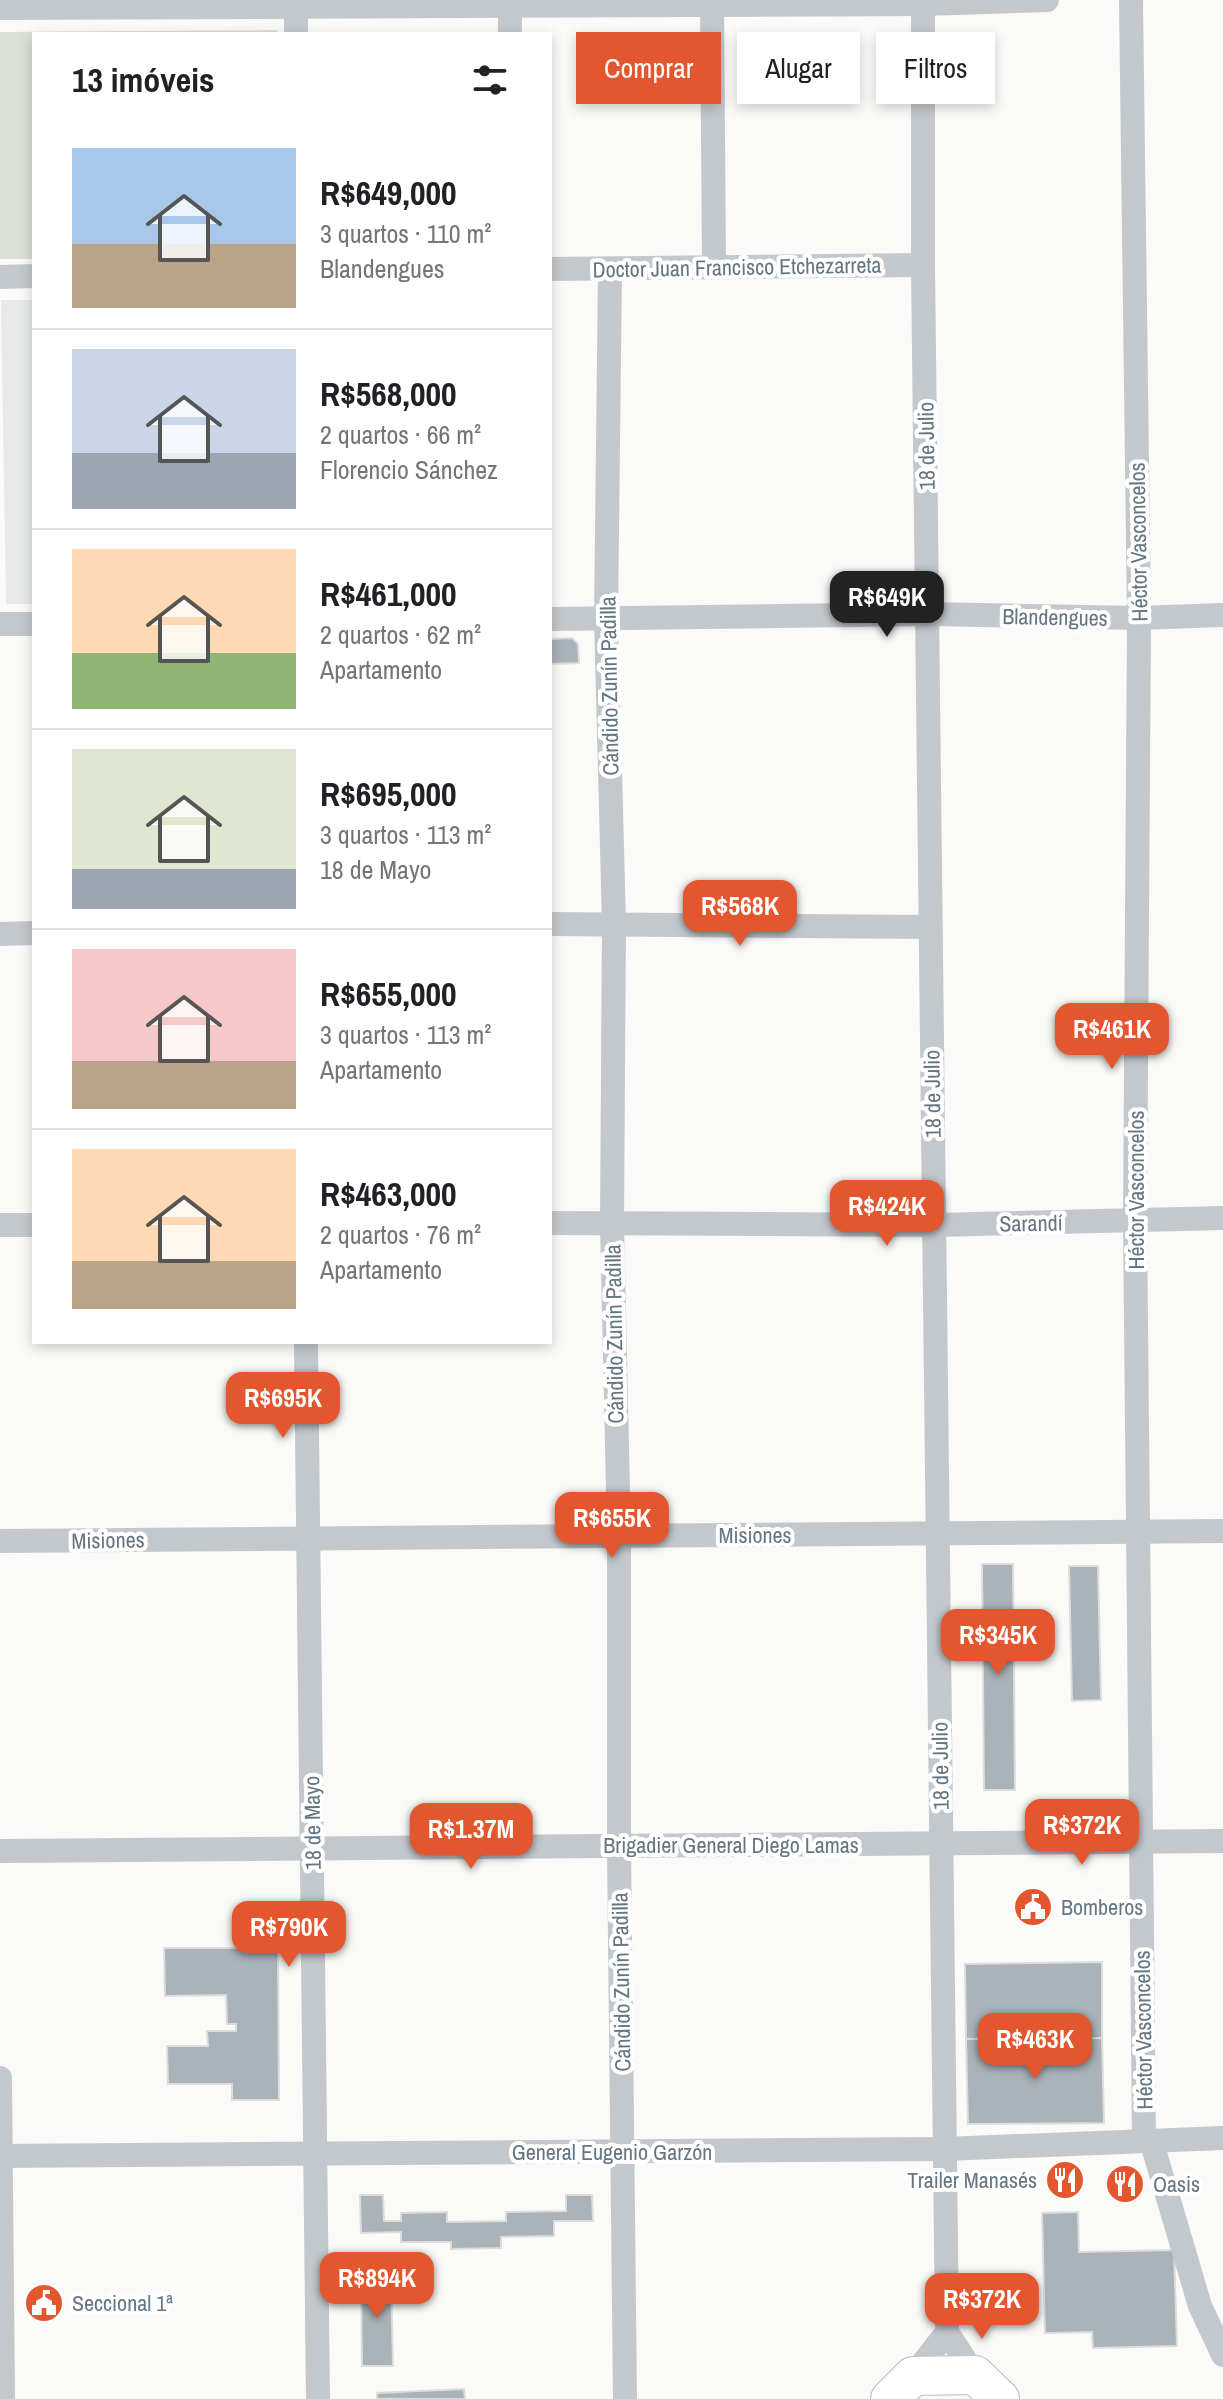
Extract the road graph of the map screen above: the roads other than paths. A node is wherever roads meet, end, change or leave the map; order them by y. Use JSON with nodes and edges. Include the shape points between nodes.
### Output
{"nodes":[{"id":1,"x":1047,"y":0,"type":"edge"},
{"id":2,"x":1131,"y":0,"type":"edge"},
{"id":3,"x":510,"y":2,"type":"edge"},
{"id":4,"x":712,"y":2,"type":"edge"},
{"id":5,"x":923,"y":2,"type":"edge"},
{"id":6,"x":86,"y":4,"type":"edge"},
{"id":7,"x":296,"y":4,"type":"edge"},
{"id":8,"x":0,"y":8,"type":"edge"},
{"id":9,"x":296,"y":32,"type":"edge"},
{"id":10,"x":510,"y":32,"type":"edge"},
{"id":11,"x":923,"y":265,"type":"junction"},
{"id":12,"x":714,"y":266,"type":"junction"},
{"id":13,"x":552,"y":269,"type":"edge"},
{"id":14,"x":610,"y":269,"type":"junction"},
{"id":15,"x":32,"y":276,"type":"edge"},
{"id":16,"x":0,"y":277,"type":"edge"},
{"id":17,"x":928,"y":614,"type":"junction"},
{"id":18,"x":1223,"y":615,"type":"edge"},
{"id":19,"x":1139,"y":618,"type":"junction"},
{"id":20,"x":552,"y":619,"type":"edge"},
{"id":21,"x":606,"y":619,"type":"junction"},
{"id":22,"x":0,"y":624,"type":"edge"},
{"id":23,"x":32,"y":624,"type":"edge"},
{"id":24,"x":614,"y":923,"type":"junction"},
{"id":25,"x":552,"y":924,"type":"edge"},
{"id":26,"x":930,"y":927,"type":"junction"},
{"id":27,"x":32,"y":933,"type":"edge"},
{"id":28,"x":0,"y":934,"type":"edge"},
{"id":29,"x":1223,"y":1218,"type":"edge"},
{"id":30,"x":1135,"y":1220,"type":"junction"},
{"id":31,"x":552,"y":1223,"type":"edge"},
{"id":32,"x":612,"y":1223,"type":"junction"},
{"id":33,"x":0,"y":1225,"type":"edge"},
{"id":34,"x":32,"y":1225,"type":"edge"},
{"id":35,"x":934,"y":1225,"type":"junction"},
{"id":36,"x":306,"y":1344,"type":"edge"},
{"id":37,"x":1223,"y":1531,"type":"edge"},
{"id":38,"x":1138,"y":1532,"type":"junction"},
{"id":39,"x":937,"y":1533,"type":"junction"},
{"id":40,"x":619,"y":1536,"type":"junction"},
{"id":41,"x":308,"y":1538,"type":"junction"},
{"id":42,"x":0,"y":1541,"type":"edge"},
{"id":43,"x":1223,"y":1841,"type":"edge"},
{"id":44,"x":1142,"y":1842,"type":"junction"},
{"id":45,"x":941,"y":1844,"type":"junction"},
{"id":46,"x":619,"y":1846,"type":"junction"},
{"id":47,"x":312,"y":1849,"type":"junction"},
{"id":48,"x":0,"y":1851,"type":"edge"},
{"id":49,"x":0,"y":2078,"type":"edge"},
{"id":50,"x":1223,"y":2138,"type":"edge"},
{"id":51,"x":1148,"y":2140,"type":"junction"},
{"id":52,"x":945,"y":2149,"type":"junction"},
{"id":53,"x":623,"y":2152,"type":"junction"},
{"id":54,"x":315,"y":2154,"type":"junction"},
{"id":55,"x":0,"y":2156,"type":"edge"},
{"id":56,"x":947,"y":2332,"type":"junction"},
{"id":57,"x":1223,"y":2355,"type":"edge"},
{"id":58,"x":902,"y":2387,"type":"edge"},
{"id":59,"x":988,"y":2387,"type":"edge"},
{"id":60,"x":3,"y":2399,"type":"edge"},
{"id":61,"x":318,"y":2399,"type":"edge"},
{"id":62,"x":625,"y":2399,"type":"edge"}],
"edges":[{"from":1,"to":5,"type":"street"},
{"from":2,"to":19,"type":"street","name":"Héctor Vasconcelos"},
{"from":3,"to":4,"type":"street"},
{"from":3,"to":7,"type":"street"},
{"from":3,"to":10,"type":"street"},
{"from":4,"to":5,"type":"street"},
{"from":4,"to":12,"type":"street"},
{"from":5,"to":11,"type":"street","name":"18 de Julio"},
{"from":6,"to":7,"type":"street"},
{"from":6,"to":8,"type":"street"},
{"from":7,"to":9,"type":"street"},
{"from":11,"to":12,"type":"street","name":"Doctor Juan Francisco Etchezarreta"},
{"from":11,"to":17,"type":"street","name":"18 de Julio"},
{"from":12,"to":14,"type":"street","name":"Doctor Juan Francisco Etchezarreta"},
{"from":13,"to":14,"type":"street","name":"Doctor Juan Francisco Etchezarreta"},
{"from":14,"to":21,"type":"street","name":"Cándido Zunín Padilla"},
{"from":15,"to":16,"type":"street"},
{"from":17,"to":19,"type":"street","name":"Blandengues"},
{"from":17,"to":21,"type":"street","name":"Blandengues"},
{"from":17,"to":26,"type":"street","name":"18 de Julio"},
{"from":18,"to":19,"type":"street","name":"Blandengues"},
{"from":19,"to":30,"type":"street","name":"Héctor Vasconcelos"},
{"from":20,"to":21,"type":"street","name":"Blandengues"},
{"from":21,"to":24,"type":"street","name":"Cándido Zunín Padilla"},
{"from":22,"to":23,"type":"street"},
{"from":24,"to":25,"type":"street"},
{"from":24,"to":26,"type":"street"},
{"from":24,"to":32,"type":"street","name":"Cándido Zunín Padilla"},
{"from":26,"to":35,"type":"street","name":"18 de Julio"},
{"from":27,"to":28,"type":"street"},
{"from":29,"to":30,"type":"street","name":"Sarandí"},
{"from":30,"to":35,"type":"street","name":"Sarandí"},
{"from":30,"to":38,"type":"street","name":"Héctor Vasconcelos"},
{"from":31,"to":32,"type":"street","name":"Sarandí"},
{"from":32,"to":35,"type":"street","name":"Sarandí"},
{"from":32,"to":40,"type":"street","name":"Cándido Zunín Padilla"},
{"from":33,"to":34,"type":"street"},
{"from":35,"to":39,"type":"street","name":"18 de Julio"},
{"from":36,"to":41,"type":"street","name":"18 de Mayo"},
{"from":37,"to":38,"type":"street","name":"Misiones"},
{"from":38,"to":39,"type":"street","name":"Misiones"},
{"from":38,"to":44,"type":"street","name":"Héctor Vasconcelos"},
{"from":39,"to":40,"type":"street","name":"Misiones"},
{"from":39,"to":45,"type":"street","name":"18 de Julio"},
{"from":40,"to":41,"type":"street","name":"Misiones"},
{"from":40,"to":46,"type":"street","name":"Cándido Zunín Padilla"},
{"from":41,"to":42,"type":"street","name":"Misiones"},
{"from":41,"to":47,"type":"street","name":"18 de Mayo"},
{"from":43,"to":44,"type":"street","name":"Brigadier General Diego Lamas"},
{"from":44,"to":45,"type":"street","name":"Brigadier General Diego Lamas"},
{"from":44,"to":51,"type":"street","name":"Héctor Vasconcelos"},
{"from":45,"to":46,"type":"street","name":"Brigadier General Diego Lamas"},
{"from":45,"to":52,"type":"street","name":"18 de Julio"},
{"from":46,"to":47,"type":"street","name":"Brigadier General Diego Lamas"},
{"from":46,"to":53,"type":"street","name":"Cándido Zunín Padilla"},
{"from":47,"to":48,"type":"street","name":"Brigadier General Diego Lamas"},
{"from":47,"to":54,"type":"street","name":"18 de Mayo"},
{"from":49,"to":55,"type":"street"},
{"from":50,"to":51,"type":"street","name":"General Eugenio Garzón"},
{"from":51,"to":52,"type":"street","name":"General Eugenio Garzón"},
{"from":51,"to":57,"type":"street","name":"Héctor Vasconcelos","via":[[1200,2306]]},
{"from":52,"to":53,"type":"street","name":"General Eugenio Garzón"},
{"from":52,"to":56,"type":"street","name":"18 de Julio"},
{"from":53,"to":54,"type":"street","name":"General Eugenio Garzón"},
{"from":53,"to":62,"type":"street","name":"Cándido Zunín Padilla"},
{"from":54,"to":55,"type":"street","name":"General Eugenio Garzón"},
{"from":54,"to":61,"type":"street","name":"18 de Mayo"},
{"from":55,"to":60,"type":"street"},
{"from":56,"to":58,"type":"street"},
{"from":56,"to":59,"type":"street"},
{"from":58,"to":59,"type":"main road"}]}
